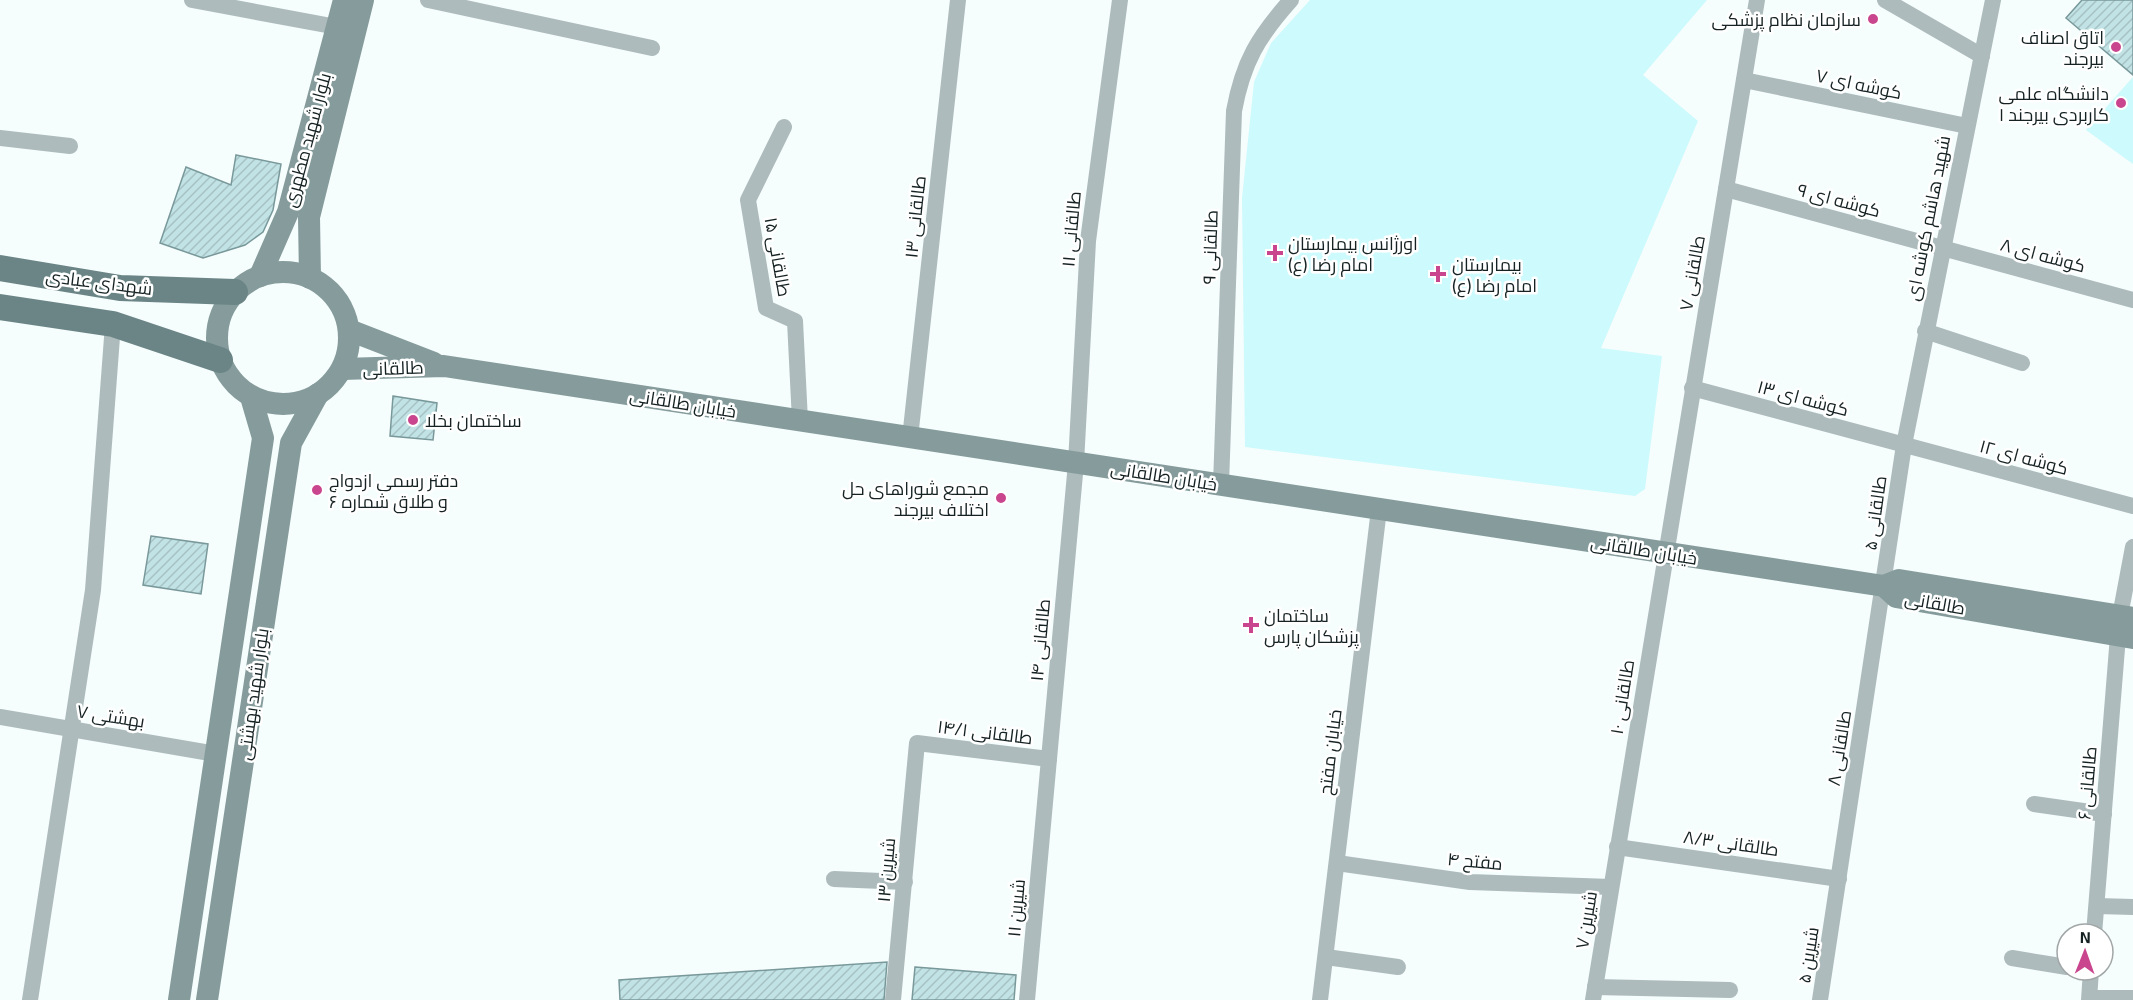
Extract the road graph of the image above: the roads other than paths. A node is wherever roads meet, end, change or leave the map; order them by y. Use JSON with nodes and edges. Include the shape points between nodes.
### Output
{"nodes":[{"id":1,"x":192,"y":0,"type":"edge"},
{"id":2,"x":344,"y":0,"type":"edge"},
{"id":3,"x":363,"y":0,"type":"edge"},
{"id":4,"x":428,"y":0,"type":"edge"},
{"id":5,"x":958,"y":0,"type":"edge"},
{"id":6,"x":1120,"y":0,"type":"edge"},
{"id":7,"x":1291,"y":0,"type":"edge"},
{"id":8,"x":1757,"y":0,"type":"edge"},
{"id":9,"x":1885,"y":0,"type":"edge"},
{"id":10,"x":1993,"y":0,"type":"edge"},
{"id":11,"x":337,"y":27,"type":"junction"},
{"id":12,"x":652,"y":48,"type":"dead end"},
{"id":13,"x":1982,"y":56,"type":"junction"},
{"id":14,"x":1744,"y":80,"type":"junction"},
{"id":15,"x":1967,"y":126,"type":"junction"},
{"id":16,"x":784,"y":127,"type":"dead end"},
{"id":17,"x":0,"y":138,"type":"edge"},
{"id":18,"x":70,"y":146,"type":"dead end"},
{"id":19,"x":1726,"y":189,"type":"junction"},
{"id":20,"x":1942,"y":248,"type":"junction"},
{"id":21,"x":0,"y":268,"type":"edge"},
{"id":22,"x":260,"y":276,"type":"junction"},
{"id":23,"x":309,"y":278,"type":"junction"},
{"id":24,"x":120,"y":288,"type":"junction"},
{"id":25,"x":235,"y":292,"type":"junction"},
{"id":26,"x":2133,"y":300,"type":"edge"},
{"id":27,"x":0,"y":307,"type":"edge"},
{"id":28,"x":113,"y":324,"type":"junction"},
{"id":29,"x":349,"y":330,"type":"junction"},
{"id":30,"x":1925,"y":331,"type":"junction"},
{"id":31,"x":220,"y":360,"type":"junction"},
{"id":32,"x":2022,"y":363,"type":"dead end"},
{"id":33,"x":444,"y":366,"type":"junction"},
{"id":34,"x":342,"y":369,"type":"junction"},
{"id":35,"x":1692,"y":388,"type":"junction"},
{"id":36,"x":318,"y":394,"type":"junction"},
{"id":37,"x":251,"y":396,"type":"junction"},
{"id":38,"x":800,"y":421,"type":"junction"},
{"id":39,"x":910,"y":438,"type":"junction"},
{"id":40,"x":1904,"y":445,"type":"junction"},
{"id":41,"x":1076,"y":463,"type":"junction"},
{"id":42,"x":1221,"y":485,"type":"junction"},
{"id":43,"x":2133,"y":506,"type":"edge"},
{"id":44,"x":1379,"y":509,"type":"junction"},
{"id":45,"x":2133,"y":547,"type":"edge"},
{"id":46,"x":1665,"y":553,"type":"junction"},
{"id":47,"x":1884,"y":586,"type":"junction"},
{"id":48,"x":2126,"y":627,"type":"edge"},
{"id":49,"x":0,"y":717,"type":"edge"},
{"id":50,"x":72,"y":730,"type":"junction"},
{"id":51,"x":917,"y":743,"type":"joint"},
{"id":52,"x":216,"y":754,"type":"junction"},
{"id":53,"x":1049,"y":759,"type":"junction"},
{"id":54,"x":2034,"y":804,"type":"dead end"},
{"id":55,"x":2104,"y":814,"type":"junction"},
{"id":56,"x":1044,"y":820,"type":"joint"},
{"id":57,"x":1617,"y":847,"type":"junction"},
{"id":58,"x":1337,"y":863,"type":"junction"},
{"id":59,"x":834,"y":879,"type":"dead end"},
{"id":60,"x":1839,"y":879,"type":"junction"},
{"id":61,"x":905,"y":882,"type":"junction"},
{"id":62,"x":1611,"y":887,"type":"junction"},
{"id":63,"x":2097,"y":906,"type":"junction"},
{"id":64,"x":2133,"y":907,"type":"edge"},
{"id":65,"x":1833,"y":915,"type":"joint"},
{"id":66,"x":2095,"y":922,"type":"edge"},
{"id":67,"x":1326,"y":957,"type":"junction"},
{"id":68,"x":2012,"y":958,"type":"dead end"},
{"id":69,"x":2055,"y":965,"type":"edge"},
{"id":70,"x":1398,"y":967,"type":"dead end"},
{"id":71,"x":2089,"y":982,"type":"edge"},
{"id":72,"x":1730,"y":990,"type":"dead end"},
{"id":73,"x":1594,"y":994,"type":"edge"},
{"id":74,"x":2133,"y":998,"type":"edge"},
{"id":75,"x":2090,"y":999,"type":"edge"},
{"id":76,"x":30,"y":1000,"type":"edge"},
{"id":77,"x":179,"y":1000,"type":"edge"},
{"id":78,"x":207,"y":1000,"type":"edge"},
{"id":79,"x":893,"y":1000,"type":"edge"},
{"id":80,"x":1027,"y":1000,"type":"edge"},
{"id":81,"x":1320,"y":1000,"type":"edge"},
{"id":82,"x":1820,"y":1000,"type":"edge"}],
"edges":[{"from":1,"to":11,"type":"street"},
{"from":2,"to":11,"type":"main road","name":"بلوار شهید مطهری"},
{"from":3,"to":23,"type":"main road","name":"بلوار شهید مطهری","via":[[309,217]]},
{"from":4,"to":12,"type":"street"},
{"from":5,"to":39,"type":"street","name":"طالقانی ۱۳"},
{"from":6,"to":41,"type":"street","name":"طالقانی ۱۱","via":[[1088,241]]},
{"from":7,"to":42,"type":"street","name":"طالقانی ۹","via":[[1256,45],[1240,78],[1234,111]]},
{"from":8,"to":14,"type":"street","name":"طالقانی ۷"},
{"from":9,"to":13,"type":"street"},
{"from":10,"to":13,"type":"street","name":"شهید هاشم کوشه ای"},
{"from":11,"to":22,"type":"main road","name":"بلوار شهید مطهری","via":[[288,212]]},
{"from":13,"to":15,"type":"street","name":"شهید هاشم کوشه ای"},
{"from":14,"to":15,"type":"street","name":"کوشه ای ۷"},
{"from":14,"to":19,"type":"street","name":"طالقانی ۷"},
{"from":15,"to":20,"type":"street","name":"شهید هاشم کوشه ای"},
{"from":16,"to":38,"type":"street","name":"طالقانی ۱۵","via":[[748,200],[766,308],[795,321]]},
{"from":17,"to":18,"type":"street"},
{"from":19,"to":20,"type":"street","name":"کوشه ای ۹"},
{"from":19,"to":35,"type":"street","name":"طالقانی ۷"},
{"from":20,"to":26,"type":"street","name":"کوشه ای ۸"},
{"from":20,"to":30,"type":"street","name":"شهید هاشم کوشه ای"},
{"from":21,"to":24,"type":"main road","name":"شهدای عبادی"},
{"from":22,"to":23,"type":"main road","via":[[293,273]]},
{"from":22,"to":25,"type":"main road"},
{"from":23,"to":29,"type":"main road","via":[[336,299]]},
{"from":24,"to":25,"type":"main road","name":"شهدای عبادی"},
{"from":24,"to":28,"type":"main road","via":[[130,294],[132,311],[126,320]]},
{"from":25,"to":31,"type":"main road","via":[[218,324]]},
{"from":27,"to":28,"type":"main road"},
{"from":28,"to":31,"type":"main road"},
{"from":28,"to":50,"type":"street","via":[[93,590]]},
{"from":29,"to":33,"type":"main road"},
{"from":29,"to":34,"type":"main road"},
{"from":30,"to":32,"type":"street"},
{"from":30,"to":40,"type":"street","name":"شهید هاشم کوشه ای"},
{"from":31,"to":37,"type":"main road","via":[[233,381]]},
{"from":33,"to":34,"type":"main road","name":"طالقانی"},
{"from":33,"to":38,"type":"main road","name":"خیابان طالقانی"},
{"from":34,"to":36,"type":"main road"},
{"from":35,"to":40,"type":"street","name":"کوشه ای ۱۳"},
{"from":35,"to":46,"type":"street","name":"طالقانی ۷"},
{"from":36,"to":37,"type":"main road","via":[[302,402],[285,404]]},
{"from":36,"to":78,"type":"main road","name":"بلوار شهید بهشتی","via":[[291,443]]},
{"from":37,"to":52,"type":"main road","name":"بلوار شهید بهشتی","via":[[263,438]]},
{"from":38,"to":39,"type":"main road","name":"خیابان طالقانی"},
{"from":39,"to":41,"type":"main road","name":"خیابان طالقانی"},
{"from":40,"to":43,"type":"street","name":"کوشه ای ۱۲"},
{"from":40,"to":47,"type":"street","name":"طالقانی ۵"},
{"from":41,"to":42,"type":"main road","name":"خیابان طالقانی"},
{"from":41,"to":53,"type":"street","name":"طالقانی ۱۴"},
{"from":42,"to":44,"type":"main road","name":"خیابان طالقانی"},
{"from":44,"to":46,"type":"main road","name":"خیابان طالقانی"},
{"from":44,"to":58,"type":"street","name":"خیابان مفتح"},
{"from":45,"to":48,"type":"street","name":"طالقانی ۶"},
{"from":46,"to":47,"type":"main road","name":"خیابان طالقانی"},
{"from":46,"to":57,"type":"street","name":"طالقانی ۱۰"},
{"from":47,"to":48,"type":"main road","name":"طالقانی","via":[[1899,580]]},
{"from":47,"to":60,"type":"street","name":"طالقانی ۸"},
{"from":48,"to":55,"type":"street","name":"طالقانی ۶"},
{"from":49,"to":50,"type":"street","name":"بهشتی ۷"},
{"from":50,"to":52,"type":"street","name":"بهشتی ۷"},
{"from":50,"to":76,"type":"street"},
{"from":51,"to":53,"type":"street","name":"طالقانی ۱۴/۱"},
{"from":51,"to":61,"type":"street","name":"شیرین ۱۳"},
{"from":52,"to":77,"type":"main road","name":"بلوار شهید بهشتی"},
{"from":53,"to":56,"type":"street","name":"طالقانی ۱۴"},
{"from":54,"to":55,"type":"street"},
{"from":55,"to":63,"type":"street","name":"طالقانی ۶"},
{"from":56,"to":80,"type":"street","name":"شیرین ۱۱"},
{"from":57,"to":60,"type":"street","name":"طالقانی ۸/۳"},
{"from":57,"to":62,"type":"street","name":"شیرین ۷"},
{"from":58,"to":62,"type":"street","name":"مفتح ۴","via":[[1470,882]]},
{"from":58,"to":67,"type":"street","name":"خیابان مفتح"},
{"from":59,"to":61,"type":"street"},
{"from":60,"to":65,"type":"street","name":"طالقانی ۸"},
{"from":61,"to":79,"type":"street","name":"شیرین ۱۳"},
{"from":62,"to":73,"type":"street","name":"شیرین ۷"},
{"from":63,"to":64,"type":"street"},
{"from":63,"to":66,"type":"street","name":"طالقانی ۶"},
{"from":65,"to":82,"type":"street","name":"شیرین ۵"},
{"from":67,"to":70,"type":"street"},
{"from":67,"to":81,"type":"street","name":"خیابان مفتح"},
{"from":68,"to":69,"type":"street"},
{"from":71,"to":75,"type":"street"},
{"from":72,"to":73,"type":"street"},
{"from":74,"to":75,"type":"street"}]}
